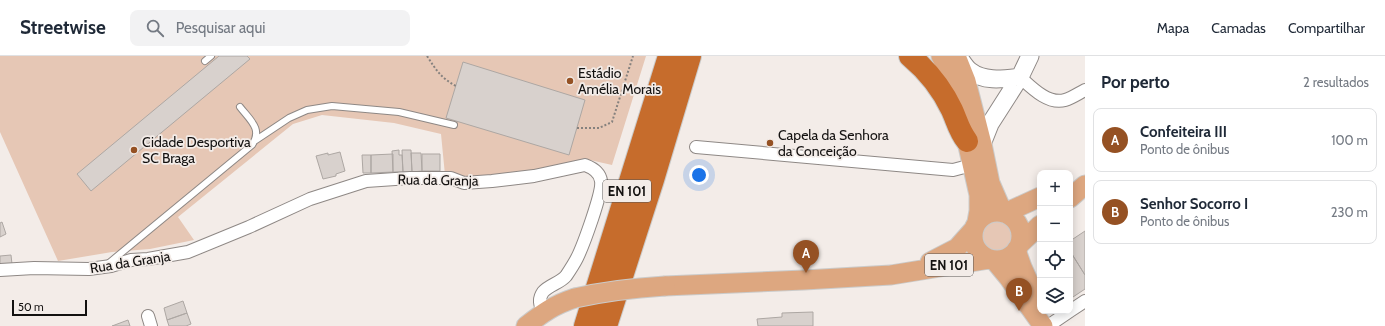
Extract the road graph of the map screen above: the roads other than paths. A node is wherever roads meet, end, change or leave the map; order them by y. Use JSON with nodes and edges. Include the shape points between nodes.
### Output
{"nodes":[{"id":1,"x":211,"y":56,"type":"edge"},
{"id":2,"x":669,"y":56,"type":"edge"},
{"id":3,"x":690,"y":56,"type":"edge"},
{"id":4,"x":699,"y":56,"type":"edge"},
{"id":5,"x":910,"y":56,"type":"edge"},
{"id":6,"x":941,"y":56,"type":"edge"},
{"id":7,"x":957,"y":56,"type":"edge"},
{"id":8,"x":1030,"y":56,"type":"edge"},
{"id":9,"x":205,"y":61,"type":"dead end"},
{"id":10,"x":1020,"y":77,"type":"junction"},
{"id":11,"x":1085,"y":90,"type":"edge"},
{"id":12,"x":240,"y":107,"type":"dead end"},
{"id":13,"x":454,"y":126,"type":"dead end"},
{"id":14,"x":256,"y":140,"type":"junction"},
{"id":15,"x":975,"y":142,"type":"junction"},
{"id":16,"x":696,"y":147,"type":"dead end"},
{"id":17,"x":972,"y":165,"type":"junction"},
{"id":18,"x":1085,"y":173,"type":"edge"},
{"id":19,"x":653,"y":180,"type":"junction"},
{"id":20,"x":1073,"y":180,"type":"edge"},
{"id":21,"x":1085,"y":185,"type":"edge"},
{"id":22,"x":1073,"y":195,"type":"edge"},
{"id":23,"x":1037,"y":198,"type":"edge"},
{"id":24,"x":1004,"y":213,"type":"junction"},
{"id":25,"x":975,"y":226,"type":"junction"},
{"id":26,"x":1037,"y":228,"type":"edge"},
{"id":27,"x":1018,"y":247,"type":"junction"},
{"id":28,"x":991,"y":259,"type":"junction"},
{"id":29,"x":103,"y":267,"type":"junction"},
{"id":30,"x":0,"y":270,"type":"edge"},
{"id":31,"x":908,"y":272,"type":"junction"},
{"id":32,"x":1037,"y":301,"type":"edge"},
{"id":33,"x":1085,"y":301,"type":"edge"},
{"id":34,"x":1073,"y":309,"type":"edge"},
{"id":35,"x":543,"y":312,"type":"junction"},
{"id":36,"x":1042,"y":314,"type":"edge"},
{"id":37,"x":1066,"y":314,"type":"edge"},
{"id":38,"x":526,"y":326,"type":"edge"},
{"id":39,"x":585,"y":326,"type":"edge"},
{"id":40,"x":606,"y":326,"type":"edge"},
{"id":41,"x":1043,"y":326,"type":"edge"},
{"id":42,"x":1048,"y":326,"type":"edge"}],
"edges":[{"from":1,"to":9,"type":"lane"},
{"from":2,"to":39,"type":"highway","number":"EN 101"},
{"from":3,"to":19,"type":"highway","number":"EN 101"},
{"from":4,"to":19,"type":"highway","via":[[663,164]]},
{"from":5,"to":15,"type":"highway","via":[[923,66],[943,94],[960,132]]},
{"from":6,"to":15,"type":"main road"},
{"from":7,"to":10,"type":"street","via":[[970,71],[982,78],[1001,80]]},
{"from":7,"to":15,"type":"main road","via":[[966,81]]},
{"from":8,"to":10,"type":"street"},
{"from":10,"to":11,"type":"street","via":[[1034,90],[1053,101],[1064,100]]},
{"from":10,"to":15,"type":"street","via":[[990,124]]},
{"from":12,"to":14,"type":"lane","via":[[256,126]]},
{"from":13,"to":14,"type":"lane","via":[[399,112],[332,106],[307,110],[289,118]]},
{"from":14,"to":29,"type":"lane"},
{"from":15,"to":17,"type":"main road"},
{"from":15,"to":24,"type":"main road"},
{"from":16,"to":17,"type":"street","via":[[953,170]]},
{"from":17,"to":25,"type":"main road","via":[[979,195],[979,211]]},
{"from":18,"to":20,"type":"main road"},
{"from":19,"to":40,"type":"highway","number":"EN 101"},
{"from":21,"to":22,"type":"main road"},
{"from":23,"to":24,"type":"main road"},
{"from":24,"to":25,"type":"main road","via":[[982,216]]},
{"from":24,"to":27,"type":"main road","via":[[1011,216],[1019,227],[1021,233]]},
{"from":25,"to":28,"type":"main road","via":[[972,237],[974,244],[978,251]]},
{"from":25,"to":31,"type":"main road","number":"EN 101","via":[[957,248]]},
{"from":26,"to":27,"type":"main road"},
{"from":27,"to":28,"type":"main road","via":[[1007,258]]},
{"from":27,"to":32,"type":"main road","via":[[1022,267]]},
{"from":28,"to":31,"type":"main road","number":"EN 101"},
{"from":28,"to":41,"type":"main road","via":[[1008,276]]},
{"from":29,"to":30,"type":"street","name":"Rua da Granja"},
{"from":29,"to":35,"type":"street","name":"Rua da Granja","via":[[188,252],[310,199],[366,181],[410,178],[451,178],[464,182],[492,181],[534,176],[585,165],[598,172],[602,182],[599,195],[577,258],[564,278],[544,291],[541,297],[540,305]]},
{"from":31,"to":35,"type":"main road","number":"EN 101","bridge":true,"via":[[804,280],[626,288],[575,298]]},
{"from":33,"to":34,"type":"street"},
{"from":35,"to":38,"type":"main road","number":"EN 101"},
{"from":36,"to":42,"type":"main road"},
{"from":37,"to":42,"type":"street"}]}
